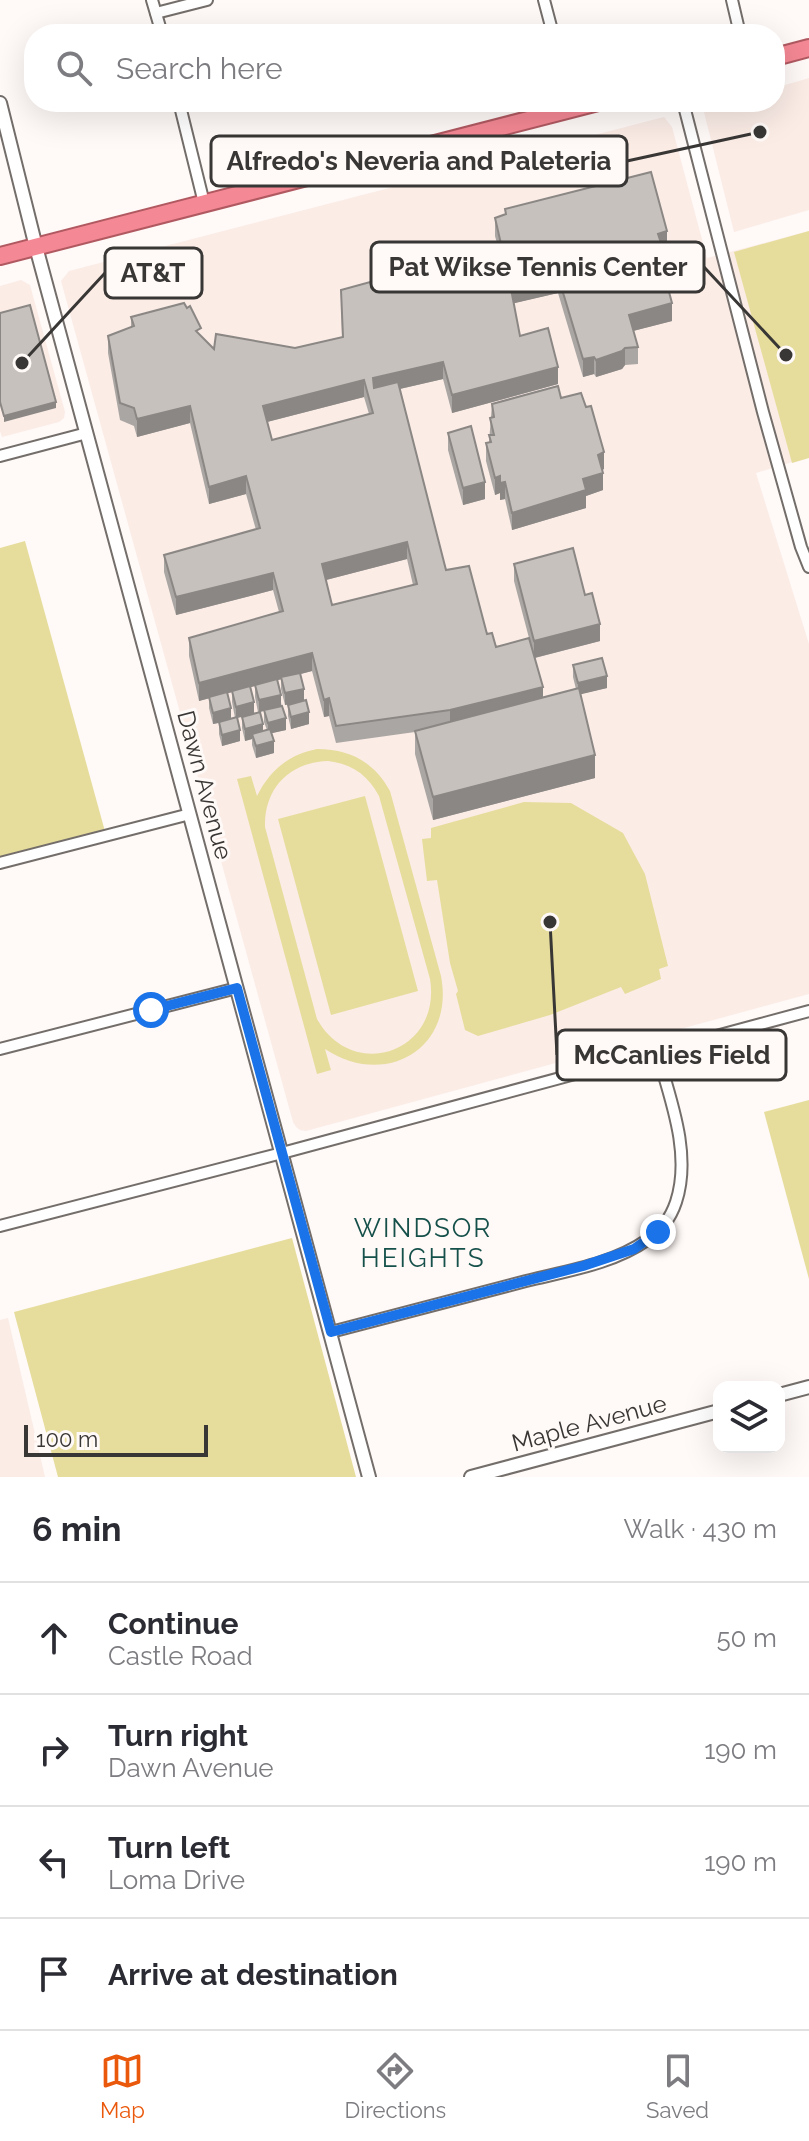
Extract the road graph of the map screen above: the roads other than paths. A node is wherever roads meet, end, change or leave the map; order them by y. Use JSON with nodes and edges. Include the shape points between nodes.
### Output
{"nodes":[{"id":1,"x":152,"y":0,"type":"edge"},
{"id":2,"x":207,"y":0,"type":"edge"},
{"id":3,"x":544,"y":0,"type":"edge"},
{"id":4,"x":732,"y":0,"type":"edge"},
{"id":5,"x":156,"y":13,"type":"junction"},
{"id":6,"x":159,"y":24,"type":"edge"},
{"id":7,"x":550,"y":24,"type":"edge"},
{"id":8,"x":738,"y":24,"type":"edge"},
{"id":9,"x":809,"y":48,"type":"edge"},
{"id":10,"x":785,"y":54,"type":"edge"},
{"id":11,"x":0,"y":103,"type":"edge"},
{"id":12,"x":181,"y":112,"type":"edge"},
{"id":13,"x":545,"y":112,"type":"edge"},
{"id":14,"x":686,"y":112,"type":"edge"},
{"id":15,"x":204,"y":203,"type":"junction"},
{"id":16,"x":36,"y":247,"type":"junction"},
{"id":17,"x":0,"y":256,"type":"edge"},
{"id":18,"x":87,"y":433,"type":"junction"},
{"id":19,"x":0,"y":456,"type":"edge"},
{"id":20,"x":809,"y":567,"type":"edge"},
{"id":21,"x":190,"y":814,"type":"junction"},
{"id":22,"x":0,"y":863,"type":"edge"},
{"id":23,"x":237,"y":988,"type":"junction"},
{"id":24,"x":809,"y":1011,"type":"edge"},
{"id":25,"x":0,"y":1049,"type":"edge"},
{"id":26,"x":657,"y":1052,"type":"junction"},
{"id":27,"x":282,"y":1153,"type":"junction"},
{"id":28,"x":0,"y":1226,"type":"edge"},
{"id":29,"x":331,"y":1332,"type":"junction"},
{"id":30,"x":809,"y":1387,"type":"edge"},
{"id":31,"x":785,"y":1393,"type":"edge"},
{"id":32,"x":713,"y":1413,"type":"edge"},
{"id":33,"x":369,"y":1477,"type":"edge"},
{"id":34,"x":471,"y":1477,"type":"edge"}],
"edges":[{"from":1,"to":5,"type":"street"},
{"from":2,"to":5,"type":"street"},
{"from":3,"to":7,"type":"street"},
{"from":4,"to":8,"type":"street"},
{"from":5,"to":6,"type":"street"},
{"from":9,"to":10,"type":"highway"},
{"from":11,"to":16,"type":"street","name":"Dawn Avenue"},
{"from":12,"to":15,"type":"street"},
{"from":13,"to":15,"type":"highway"},
{"from":14,"to":20,"type":"street"},
{"from":15,"to":16,"type":"highway"},
{"from":16,"to":17,"type":"highway"},
{"from":16,"to":18,"type":"street","name":"Dawn Avenue"},
{"from":18,"to":19,"type":"street"},
{"from":18,"to":21,"type":"street","name":"Dawn Avenue"},
{"from":21,"to":22,"type":"street"},
{"from":21,"to":23,"type":"street","name":"Dawn Avenue"},
{"from":23,"to":25,"type":"street"},
{"from":23,"to":27,"type":"street","name":"Dawn Avenue"},
{"from":24,"to":26,"type":"street"},
{"from":26,"to":27,"type":"street"},
{"from":26,"to":29,"type":"street","via":[[676,1129],[681,1176],[675,1205],[658,1232],[634,1249],[583,1266]]},
{"from":27,"to":28,"type":"street"},
{"from":27,"to":29,"type":"street","name":"Dawn Avenue"},
{"from":29,"to":33,"type":"street","name":"Dawn Avenue"},
{"from":30,"to":31,"type":"street"},
{"from":32,"to":34,"type":"street","name":"Maple Avenue"}]}
